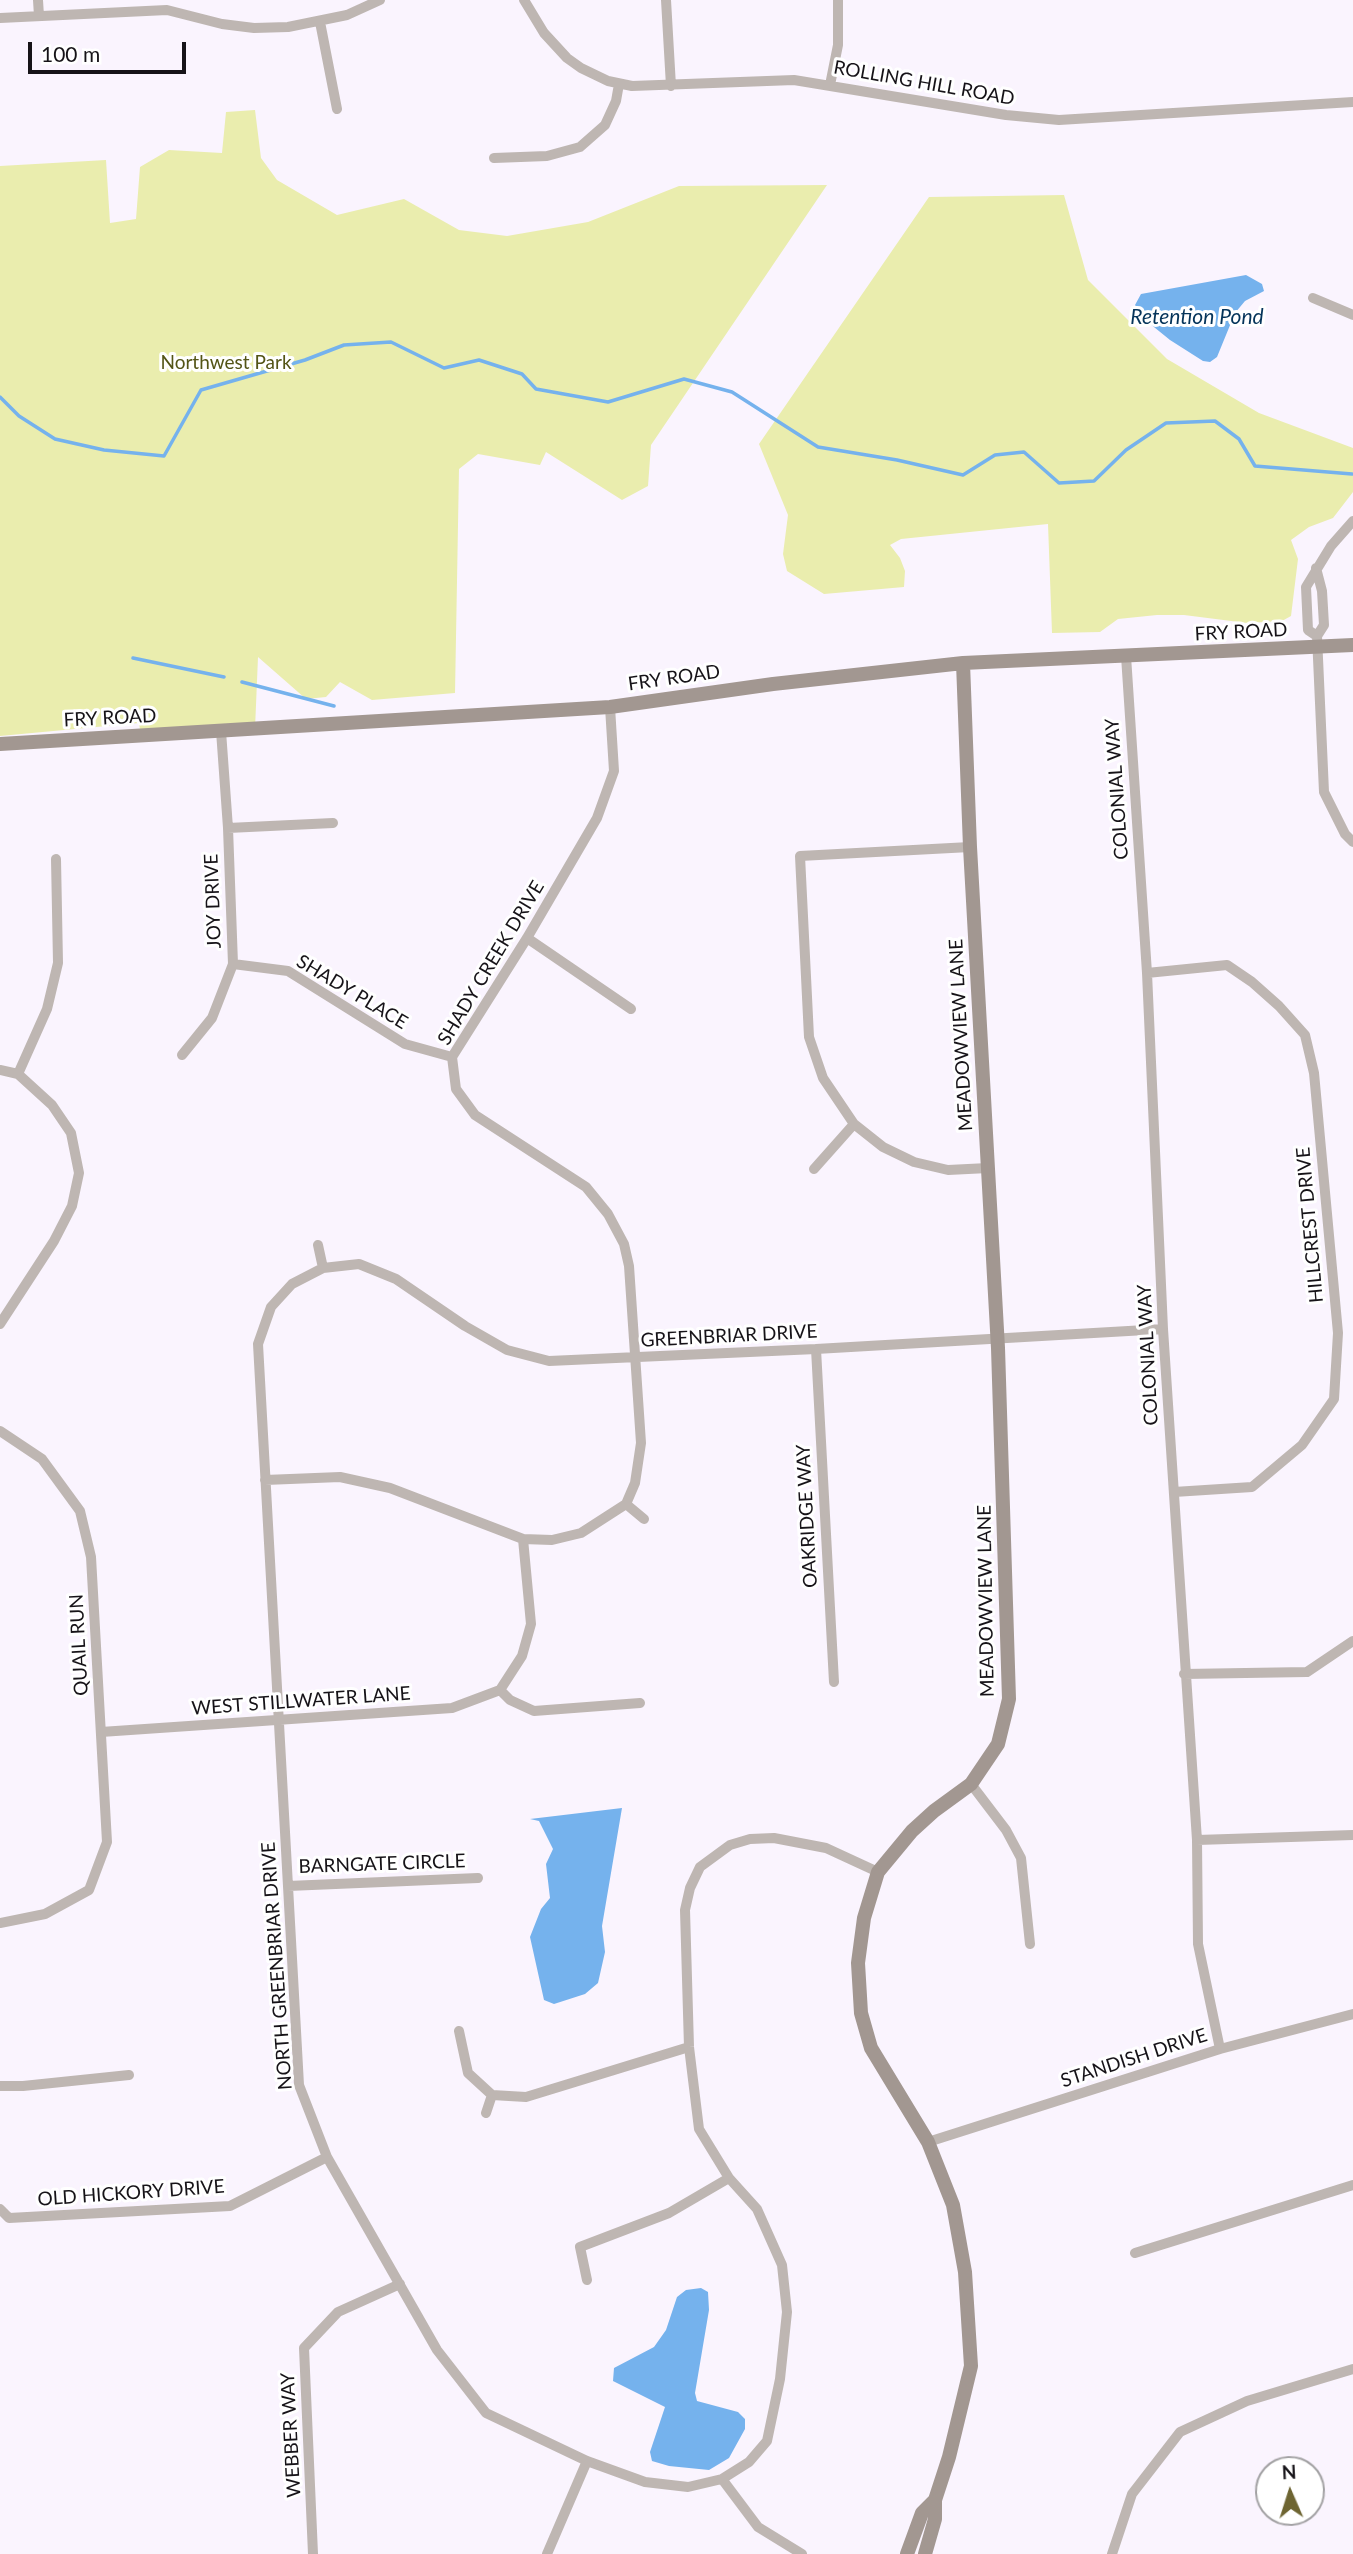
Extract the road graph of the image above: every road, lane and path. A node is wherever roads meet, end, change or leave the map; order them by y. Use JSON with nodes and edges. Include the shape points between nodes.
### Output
{"nodes":[{"id":1,"x":38,"y":0,"type":"edge"},
{"id":2,"x":380,"y":0,"type":"edge"},
{"id":3,"x":524,"y":0,"type":"edge"},
{"id":4,"x":666,"y":0,"type":"edge"},
{"id":5,"x":838,"y":0,"type":"edge"},
{"id":6,"x":157,"y":5,"type":"edge"},
{"id":7,"x":39,"y":16,"type":"junction"},
{"id":8,"x":0,"y":18,"type":"edge"},
{"id":9,"x":320,"y":22,"type":"junction"},
{"id":10,"x":619,"y":84,"type":"junction"},
{"id":11,"x":830,"y":85,"type":"junction"},
{"id":12,"x":671,"y":86,"type":"junction"},
{"id":13,"x":1353,"y":102,"type":"edge"},
{"id":14,"x":337,"y":109,"type":"dead end"},
{"id":15,"x":494,"y":158,"type":"dead end"},
{"id":16,"x":1312,"y":298,"type":"dead end"},
{"id":17,"x":1353,"y":315,"type":"edge"},
{"id":18,"x":1353,"y":521,"type":"edge"},
{"id":19,"x":1316,"y":568,"type":"junction"},
{"id":20,"x":1317,"y":642,"type":"junction"},
{"id":21,"x":1353,"y":645,"type":"edge"},
{"id":22,"x":1126,"y":656,"type":"junction"},
{"id":23,"x":963,"y":663,"type":"junction"},
{"id":24,"x":610,"y":707,"type":"junction"},
{"id":25,"x":221,"y":730,"type":"junction"},
{"id":26,"x":0,"y":744,"type":"edge"},
{"id":27,"x":333,"y":823,"type":"dead end"},
{"id":28,"x":228,"y":828,"type":"junction"},
{"id":29,"x":1353,"y":842,"type":"edge"},
{"id":30,"x":970,"y":847,"type":"junction"},
{"id":31,"x":56,"y":859,"type":"dead end"},
{"id":32,"x":527,"y":938,"type":"junction"},
{"id":33,"x":233,"y":964,"type":"junction"},
{"id":34,"x":1147,"y":973,"type":"junction"},
{"id":35,"x":631,"y":1009,"type":"dead end"},
{"id":36,"x":181,"y":1055,"type":"dead end"},
{"id":37,"x":452,"y":1057,"type":"junction"},
{"id":38,"x":0,"y":1070,"type":"edge"},
{"id":39,"x":18,"y":1074,"type":"junction"},
{"id":40,"x":854,"y":1124,"type":"junction"},
{"id":41,"x":988,"y":1168,"type":"junction"},
{"id":42,"x":814,"y":1169,"type":"dead end"},
{"id":43,"x":318,"y":1245,"type":"dead end"},
{"id":44,"x":323,"y":1268,"type":"junction"},
{"id":45,"x":0,"y":1324,"type":"edge"},
{"id":46,"x":1163,"y":1329,"type":"junction"},
{"id":47,"x":997,"y":1338,"type":"junction"},
{"id":48,"x":816,"y":1349,"type":"junction"},
{"id":49,"x":636,"y":1358,"type":"junction"},
{"id":50,"x":0,"y":1431,"type":"edge"},
{"id":51,"x":265,"y":1480,"type":"junction"},
{"id":52,"x":1174,"y":1492,"type":"junction"},
{"id":53,"x":626,"y":1504,"type":"junction"},
{"id":54,"x":643,"y":1518,"type":"dead end"},
{"id":55,"x":523,"y":1539,"type":"junction"},
{"id":56,"x":1353,"y":1642,"type":"edge"},
{"id":57,"x":1184,"y":1674,"type":"junction"},
{"id":58,"x":834,"y":1682,"type":"dead end"},
{"id":59,"x":500,"y":1690,"type":"junction"},
{"id":60,"x":640,"y":1703,"type":"dead end"},
{"id":61,"x":277,"y":1719,"type":"junction"},
{"id":62,"x":101,"y":1732,"type":"junction"},
{"id":63,"x":971,"y":1784,"type":"junction"},
{"id":64,"x":1353,"y":1835,"type":"edge"},
{"id":65,"x":1197,"y":1840,"type":"junction"},
{"id":66,"x":878,"y":1872,"type":"junction"},
{"id":67,"x":478,"y":1878,"type":"dead end"},
{"id":68,"x":288,"y":1886,"type":"junction"},
{"id":69,"x":0,"y":1923,"type":"edge"},
{"id":70,"x":1030,"y":1944,"type":"dead end"},
{"id":71,"x":1353,"y":2014,"type":"edge"},
{"id":72,"x":459,"y":2031,"type":"dead end"},
{"id":73,"x":689,"y":2047,"type":"junction"},
{"id":74,"x":1220,"y":2049,"type":"junction"},
{"id":75,"x":129,"y":2075,"type":"dead end"},
{"id":76,"x":0,"y":2086,"type":"edge"},
{"id":77,"x":492,"y":2095,"type":"junction"},
{"id":78,"x":486,"y":2112,"type":"dead end"},
{"id":79,"x":928,"y":2142,"type":"junction"},
{"id":80,"x":327,"y":2157,"type":"junction"},
{"id":81,"x":729,"y":2178,"type":"junction"},
{"id":82,"x":1353,"y":2185,"type":"edge"},
{"id":83,"x":0,"y":2209,"type":"edge"},
{"id":84,"x":1135,"y":2253,"type":"dead end"},
{"id":85,"x":587,"y":2280,"type":"dead end"},
{"id":86,"x":400,"y":2284,"type":"junction"},
{"id":87,"x":1353,"y":2369,"type":"edge"},
{"id":88,"x":587,"y":2461,"type":"junction"},
{"id":89,"x":722,"y":2479,"type":"junction"},
{"id":90,"x":935,"y":2500,"type":"junction"},
{"id":91,"x":313,"y":2554,"type":"edge"},
{"id":92,"x":547,"y":2554,"type":"edge"},
{"id":93,"x":802,"y":2554,"type":"edge"},
{"id":94,"x":908,"y":2554,"type":"edge"},
{"id":95,"x":925,"y":2554,"type":"edge"},
{"id":96,"x":1112,"y":2554,"type":"edge"}],
"edges":[{"from":1,"to":7,"type":"street"},
{"from":2,"to":9,"type":"street"},
{"from":3,"to":10,"type":"street","name":"ROLLING HILL ROAD","via":[[544,33],[567,58]]},
{"from":4,"to":12,"type":"street"},
{"from":5,"to":11,"type":"street","via":[[838,45]]},
{"from":6,"to":7,"type":"street"},
{"from":6,"to":9,"type":"street","via":[[242,27]]},
{"from":7,"to":8,"type":"street"},
{"from":9,"to":14,"type":"street"},
{"from":10,"to":12,"type":"street","name":"ROLLING HILL ROAD"},
{"from":10,"to":15,"type":"street","via":[[605,125],[580,147],[547,156]]},
{"from":11,"to":12,"type":"street","name":"ROLLING HILL ROAD","via":[[783,80]]},
{"from":11,"to":13,"type":"street","name":"ROLLING HILL ROAD","via":[[1059,120]]},
{"from":16,"to":17,"type":"street"},
{"from":18,"to":19,"type":"street"},
{"from":19,"to":20,"type":"street","via":[[1324,625]]},
{"from":19,"to":20,"type":"street","via":[[1306,587],[1308,630]]},
{"from":20,"to":21,"type":"street","name":"FRY ROAD"},
{"from":20,"to":22,"type":"street","name":"FRY ROAD"},
{"from":20,"to":29,"type":"street","via":[[1324,792]]},
{"from":22,"to":23,"type":"street","name":"FRY ROAD"},
{"from":22,"to":34,"type":"street","name":"COLONIAL WAY"},
{"from":23,"to":24,"type":"street","name":"FRY ROAD"},
{"from":23,"to":30,"type":"street","name":"MEADOWVIEW LANE"},
{"from":24,"to":25,"type":"street","name":"FRY ROAD"},
{"from":24,"to":32,"type":"street","name":"SHADY CREEK DRIVE","via":[[614,771],[597,818]]},
{"from":25,"to":26,"type":"street","name":"FRY ROAD"},
{"from":25,"to":28,"type":"street","name":"JOY DRIVE"},
{"from":27,"to":28,"type":"street"},
{"from":28,"to":33,"type":"street","name":"JOY DRIVE"},
{"from":30,"to":40,"type":"street","via":[[800,856],[809,1037],[823,1077]]},
{"from":30,"to":41,"type":"street","name":"MEADOWVIEW LANE"},
{"from":31,"to":39,"type":"street","via":[[58,963],[47,1009]]},
{"from":32,"to":35,"type":"street"},
{"from":32,"to":37,"type":"street","name":"SHADY CREEK DRIVE"},
{"from":33,"to":36,"type":"street","name":"JOY DRIVE","via":[[212,1018]]},
{"from":33,"to":37,"type":"street","name":"SHADY PLACE","via":[[288,971],[405,1044]]},
{"from":34,"to":46,"type":"street","name":"COLONIAL WAY"},
{"from":34,"to":52,"type":"street","name":"HILLCREST DRIVE","via":[[1227,965],[1261,990],[1305,1035],[1314,1073],[1338,1333],[1334,1399],[1301,1446],[1252,1487]]},
{"from":37,"to":49,"type":"street","name":"SHADY CREEK DRIVE","via":[[456,1089],[475,1115],[586,1187],[608,1214],[624,1244],[629,1266]]},
{"from":38,"to":39,"type":"street"},
{"from":39,"to":45,"type":"street","via":[[52,1105],[71,1133],[79,1173],[72,1206],[54,1241]]},
{"from":40,"to":41,"type":"street","via":[[883,1147],[914,1162],[948,1170]]},
{"from":40,"to":42,"type":"street"},
{"from":41,"to":47,"type":"street","name":"MEADOWVIEW LANE"},
{"from":43,"to":44,"type":"street"},
{"from":44,"to":49,"type":"street","name":"GREENBRIAR DRIVE","via":[[359,1264],[396,1279],[507,1350],[549,1361]]},
{"from":44,"to":51,"type":"street","name":"NORTH GREENBRIAR DRIVE","via":[[292,1284],[271,1307],[258,1344]]},
{"from":46,"to":47,"type":"street","name":"GREENBRIAR DRIVE"},
{"from":46,"to":52,"type":"street","name":"COLONIAL WAY"},
{"from":47,"to":48,"type":"street","name":"GREENBRIAR DRIVE"},
{"from":47,"to":63,"type":"street","name":"MEADOWVIEW LANE","via":[[1009,1699],[998,1744]]},
{"from":48,"to":49,"type":"street","name":"GREENBRIAR DRIVE"},
{"from":48,"to":58,"type":"street","name":"OAKRIDGE WAY"},
{"from":49,"to":53,"type":"street","name":"SHADY CREEK DRIVE","via":[[640,1443],[635,1483]]},
{"from":50,"to":62,"type":"street","name":"QUAIL RUN","via":[[41,1459],[80,1511],[91,1557]]},
{"from":51,"to":55,"type":"street","via":[[340,1476],[390,1488]]},
{"from":51,"to":61,"type":"street","name":"NORTH GREENBRIAR DRIVE"},
{"from":52,"to":57,"type":"street","name":"COLONIAL WAY"},
{"from":53,"to":54,"type":"street"},
{"from":53,"to":55,"type":"street","via":[[581,1533],[552,1540]]},
{"from":55,"to":59,"type":"street","via":[[531,1624],[522,1656]]},
{"from":56,"to":57,"type":"street","via":[[1307,1672]]},
{"from":57,"to":65,"type":"street","name":"COLONIAL WAY"},
{"from":59,"to":60,"type":"street","via":[[510,1700],[534,1710]]},
{"from":59,"to":61,"type":"street","name":"WEST STILLWATER LANE","via":[[452,1708]]},
{"from":61,"to":62,"type":"street","name":"WEST STILLWATER LANE"},
{"from":61,"to":68,"type":"street","name":"NORTH GREENBRIAR DRIVE"},
{"from":62,"to":69,"type":"street","name":"QUAIL RUN","via":[[107,1842],[89,1890],[45,1914]]},
{"from":63,"to":66,"type":"street","name":"MEADOWVIEW LANE","via":[[912,1831]]},
{"from":63,"to":70,"type":"street","via":[[1021,1858]]},
{"from":64,"to":65,"type":"street"},
{"from":65,"to":74,"type":"street","name":"COLONIAL WAY","via":[[1198,1944]]},
{"from":66,"to":73,"type":"street","via":[[826,1848],[774,1838],[730,1845],[700,1867],[685,1910]]},
{"from":66,"to":79,"type":"street","name":"MEADOWVIEW LANE","via":[[864,1918],[858,1963],[861,2013],[871,2048]]},
{"from":67,"to":68,"type":"street","name":"BARNGATE CIRCLE"},
{"from":68,"to":80,"type":"street","name":"NORTH GREENBRIAR DRIVE","via":[[299,2085]]},
{"from":71,"to":74,"type":"street","name":"STANDISH DRIVE"},
{"from":72,"to":77,"type":"street","via":[[468,2073]]},
{"from":73,"to":77,"type":"street","via":[[526,2098]]},
{"from":73,"to":81,"type":"street","via":[[699,2129]]},
{"from":74,"to":79,"type":"street","name":"STANDISH DRIVE"},
{"from":75,"to":76,"type":"street"},
{"from":77,"to":78,"type":"street"},
{"from":79,"to":90,"type":"street","name":"MEADOWVIEW LANE","via":[[953,2205],[965,2272],[971,2366]]},
{"from":80,"to":83,"type":"street","name":"OLD HICKORY DRIVE","via":[[230,2206],[9,2218]]},
{"from":80,"to":86,"type":"street","name":"NORTH GREENBRIAR DRIVE"},
{"from":81,"to":85,"type":"street","via":[[668,2213],[580,2247]]},
{"from":81,"to":89,"type":"street","via":[[757,2209],[782,2265],[787,2312],[767,2441],[749,2462]]},
{"from":82,"to":84,"type":"street"},
{"from":86,"to":88,"type":"street","name":"NORTH GREENBRIAR DRIVE","via":[[437,2350],[486,2413]]},
{"from":86,"to":91,"type":"street","name":"WEBBER WAY","via":[[338,2312],[304,2348]]},
{"from":87,"to":96,"type":"street","via":[[1247,2401],[1180,2432],[1132,2494]]},
{"from":88,"to":89,"type":"street","name":"NORTH GREENBRIAR DRIVE","via":[[645,2482],[688,2487]]},
{"from":88,"to":92,"type":"street"},
{"from":89,"to":93,"type":"street","via":[[758,2526]]},
{"from":90,"to":94,"type":"street","name":"MEADOWVIEW LANE","via":[[922,2513]]},
{"from":90,"to":95,"type":"street","name":"MEADOWVIEW LANE"}]}
